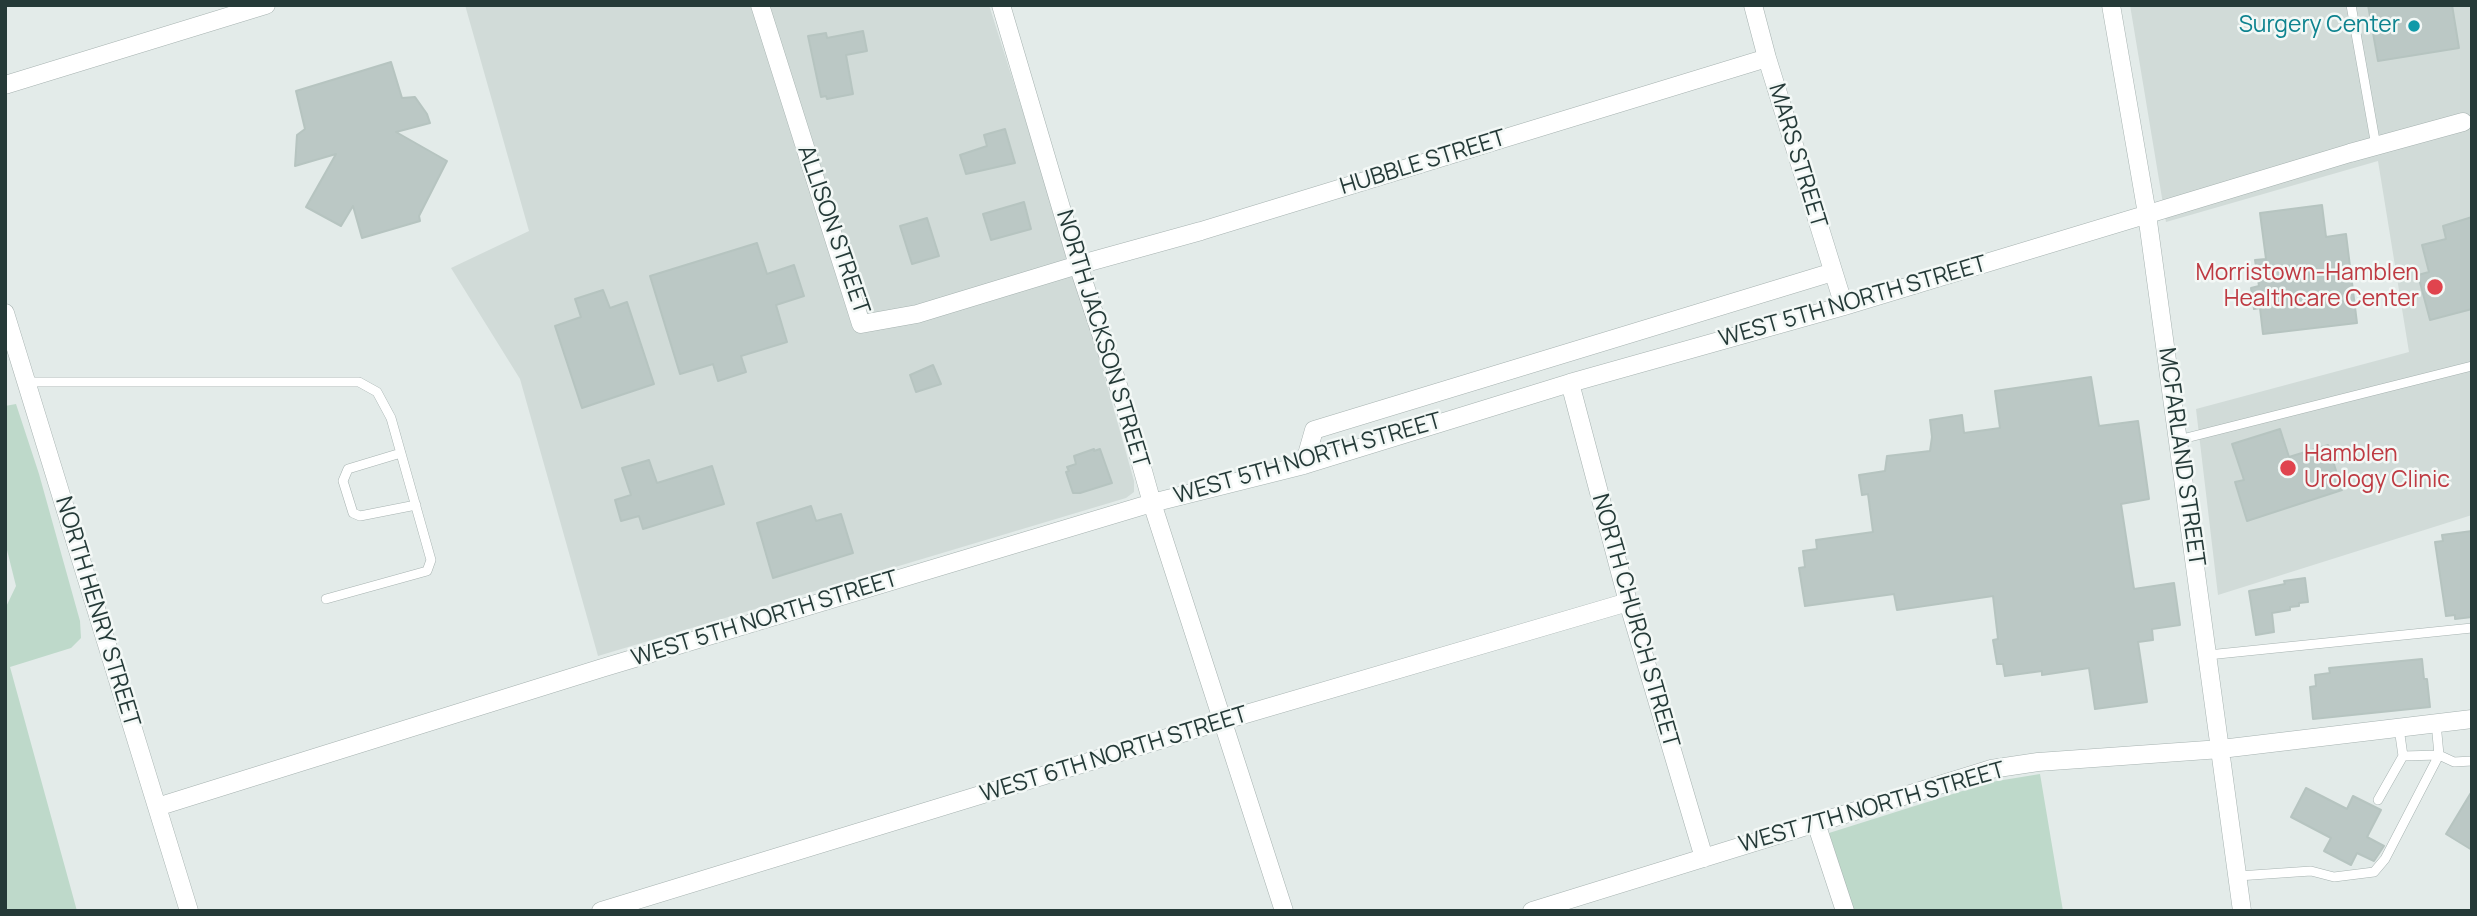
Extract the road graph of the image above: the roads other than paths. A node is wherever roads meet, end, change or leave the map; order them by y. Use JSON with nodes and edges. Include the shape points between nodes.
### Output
{"nodes":[{"id":1,"x":266,"y":5,"type":"edge"},
{"id":2,"x":760,"y":5,"type":"edge"},
{"id":3,"x":1001,"y":5,"type":"edge"},
{"id":4,"x":1753,"y":5,"type":"edge"},
{"id":5,"x":2111,"y":5,"type":"edge"},
{"id":6,"x":2351,"y":5,"type":"edge"},
{"id":7,"x":223,"y":11,"type":"edge"},
{"id":8,"x":1767,"y":58,"type":"junction"},
{"id":9,"x":5,"y":85,"type":"edge"},
{"id":10,"x":2467,"y":121,"type":"edge"},
{"id":11,"x":2376,"y":146,"type":"junction"},
{"id":12,"x":2147,"y":214,"type":"junction"},
{"id":13,"x":1078,"y":265,"type":"junction"},
{"id":14,"x":1833,"y":272,"type":"junction"},
{"id":15,"x":1844,"y":306,"type":"junction"},
{"id":16,"x":5,"y":313,"type":"edge"},
{"id":17,"x":2472,"y":366,"type":"edge"},
{"id":18,"x":27,"y":382,"type":"junction"},
{"id":19,"x":1570,"y":383,"type":"junction"},
{"id":20,"x":2178,"y":440,"type":"junction"},
{"id":21,"x":401,"y":453,"type":"junction"},
{"id":22,"x":1304,"y":465,"type":"junction"},
{"id":23,"x":1152,"y":503,"type":"junction"},
{"id":24,"x":416,"y":505,"type":"junction"},
{"id":25,"x":326,"y":599,"type":"dead end"},
{"id":26,"x":1628,"y":603,"type":"junction"},
{"id":27,"x":2472,"y":628,"type":"edge"},
{"id":28,"x":2208,"y":655,"type":"junction"},
{"id":29,"x":2472,"y":719,"type":"edge"},
{"id":30,"x":1222,"y":721,"type":"junction"},
{"id":31,"x":2436,"y":723,"type":"junction"},
{"id":32,"x":2399,"y":728,"type":"junction"},
{"id":33,"x":2221,"y":749,"type":"junction"},
{"id":34,"x":2439,"y":755,"type":"junction"},
{"id":35,"x":2403,"y":756,"type":"junction"},
{"id":36,"x":2472,"y":761,"type":"edge"},
{"id":37,"x":2378,"y":800,"type":"dead end"},
{"id":38,"x":157,"y":807,"type":"junction"},
{"id":39,"x":1816,"y":823,"type":"junction"},
{"id":40,"x":1704,"y":858,"type":"junction"},
{"id":41,"x":2238,"y":876,"type":"junction"},
{"id":42,"x":189,"y":911,"type":"edge"},
{"id":43,"x":601,"y":911,"type":"edge"},
{"id":44,"x":1283,"y":911,"type":"edge"},
{"id":45,"x":1532,"y":911,"type":"edge"},
{"id":46,"x":1845,"y":911,"type":"edge"},
{"id":47,"x":2242,"y":911,"type":"edge"}],
"edges":[{"from":1,"to":7,"type":"street"},
{"from":2,"to":13,"type":"street","name":"ALLISON STREET","via":[[861,324],[917,314]]},
{"from":3,"to":13,"type":"street","name":"NORTH JACKSON STREET"},
{"from":4,"to":8,"type":"street","name":"MARS STREET"},
{"from":5,"to":12,"type":"street","name":"MCFARLAND STREET"},
{"from":6,"to":11,"type":"lane"},
{"from":7,"to":9,"type":"street"},
{"from":8,"to":13,"type":"street","name":"HUBBLE STREET"},
{"from":8,"to":14,"type":"street","name":"MARS STREET"},
{"from":10,"to":11,"type":"street","name":"WEST 5TH NORTH STREET"},
{"from":11,"to":12,"type":"street","name":"WEST 5TH NORTH STREET"},
{"from":12,"to":15,"type":"street","name":"WEST 5TH NORTH STREET"},
{"from":12,"to":20,"type":"street","name":"MCFARLAND STREET"},
{"from":13,"to":23,"type":"street","name":"NORTH JACKSON STREET"},
{"from":14,"to":15,"type":"street","name":"MARS STREET"},
{"from":14,"to":22,"type":"street","via":[[1314,430]]},
{"from":15,"to":19,"type":"street","name":"WEST 5TH NORTH STREET"},
{"from":16,"to":18,"type":"street","name":"NORTH HENRY STREET"},
{"from":17,"to":20,"type":"lane"},
{"from":18,"to":21,"type":"lane","via":[[359,382],[377,393],[391,418]]},
{"from":18,"to":38,"type":"street","name":"NORTH HENRY STREET"},
{"from":19,"to":22,"type":"street","name":"WEST 5TH NORTH STREET"},
{"from":19,"to":26,"type":"street","name":"NORTH CHURCH STREET"},
{"from":20,"to":28,"type":"street","name":"MCFARLAND STREET"},
{"from":21,"to":24,"type":"lane"},
{"from":21,"to":24,"type":"lane","via":[[348,469],[343,481],[353,513],[360,516]]},
{"from":22,"to":23,"type":"street","name":"WEST 5TH NORTH STREET"},
{"from":23,"to":30,"type":"street","name":"NORTH JACKSON STREET"},
{"from":23,"to":38,"type":"street","name":"WEST 5TH NORTH STREET"},
{"from":24,"to":25,"type":"lane","via":[[431,560],[427,571]]},
{"from":26,"to":30,"type":"street","name":"WEST 6TH NORTH STREET"},
{"from":26,"to":40,"type":"street","name":"NORTH CHURCH STREET"},
{"from":27,"to":28,"type":"lane"},
{"from":28,"to":33,"type":"street","name":"MCFARLAND STREET"},
{"from":29,"to":31,"type":"street","name":"WEST 7TH NORTH STREET"},
{"from":30,"to":43,"type":"street","name":"WEST 6TH NORTH STREET"},
{"from":30,"to":44,"type":"street","name":"NORTH JACKSON STREET"},
{"from":31,"to":32,"type":"street","name":"WEST 7TH NORTH STREET"},
{"from":31,"to":34,"type":"lane"},
{"from":32,"to":33,"type":"street","name":"WEST 7TH NORTH STREET"},
{"from":32,"to":35,"type":"lane"},
{"from":33,"to":39,"type":"street","name":"WEST 7TH NORTH STREET","via":[[1992,769]]},
{"from":33,"to":41,"type":"street","name":"MCFARLAND STREET"},
{"from":34,"to":35,"type":"lane"},
{"from":34,"to":36,"type":"lane","via":[[2454,762]]},
{"from":34,"to":41,"type":"lane","via":[[2374,872],[2334,877],[2311,871]]},
{"from":35,"to":37,"type":"lane"},
{"from":38,"to":42,"type":"street","name":"NORTH HENRY STREET"},
{"from":39,"to":40,"type":"street","name":"WEST 7TH NORTH STREET"},
{"from":39,"to":46,"type":"street"},
{"from":40,"to":45,"type":"street","name":"WEST 7TH NORTH STREET"},
{"from":41,"to":47,"type":"street","name":"MCFARLAND STREET"}]}
